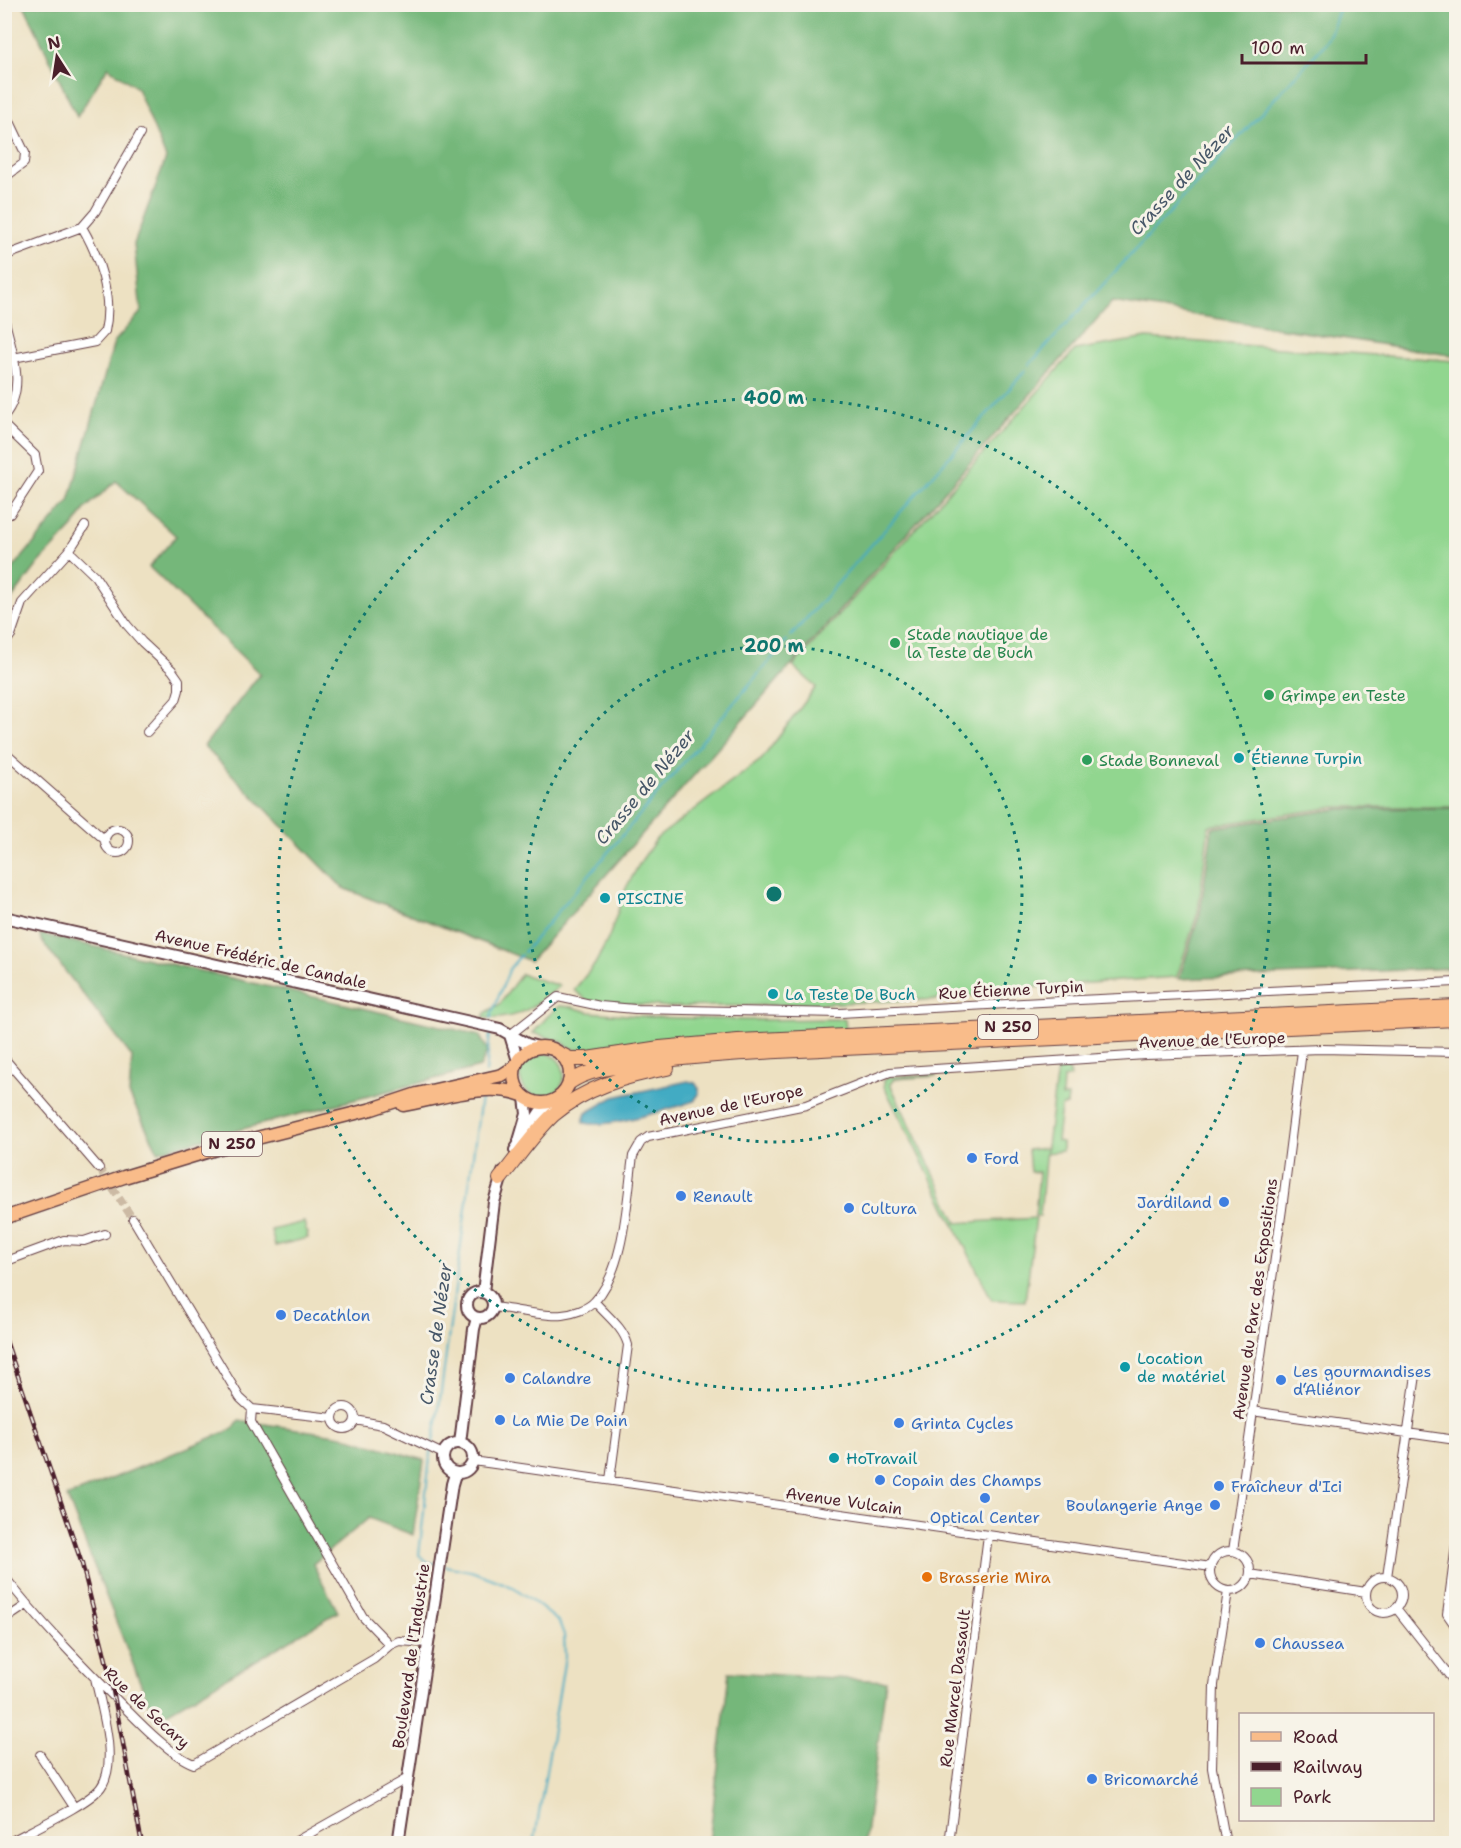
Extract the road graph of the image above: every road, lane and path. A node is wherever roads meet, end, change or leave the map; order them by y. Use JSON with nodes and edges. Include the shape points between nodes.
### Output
{"nodes":[{"id":1,"x":4,"y":109,"type":"edge"},
{"id":2,"x":140,"y":134,"type":"dead end"},
{"id":3,"x":4,"y":178,"type":"edge"},
{"id":4,"x":82,"y":227,"type":"junction"},
{"id":5,"x":4,"y":256,"type":"edge"},
{"id":6,"x":4,"y":317,"type":"edge"},
{"id":7,"x":13,"y":358,"type":"junction"},
{"id":8,"x":4,"y":416,"type":"edge"},
{"id":9,"x":4,"y":425,"type":"edge"},
{"id":10,"x":4,"y":517,"type":"edge"},
{"id":11,"x":85,"y":526,"type":"dead end"},
{"id":12,"x":69,"y":551,"type":"junction"},
{"id":13,"x":4,"y":645,"type":"edge"},
{"id":14,"x":147,"y":732,"type":"dead end"},
{"id":15,"x":4,"y":751,"type":"edge"},
{"id":16,"x":105,"y":840,"type":"dead end"},
{"id":17,"x":4,"y":917,"type":"edge"},
{"id":18,"x":1456,"y":982,"type":"edge"},
{"id":19,"x":1456,"y":1007,"type":"edge"},
{"id":20,"x":1456,"y":1019,"type":"edge"},
{"id":21,"x":510,"y":1035,"type":"junction"},
{"id":22,"x":538,"y":1047,"type":"junction"},
{"id":23,"x":847,"y":1048,"type":"junction"},
{"id":24,"x":1302,"y":1051,"type":"junction"},
{"id":25,"x":1456,"y":1052,"type":"edge"},
{"id":26,"x":562,"y":1056,"type":"junction"},
{"id":27,"x":4,"y":1058,"type":"edge"},
{"id":28,"x":517,"y":1064,"type":"junction"},
{"id":29,"x":570,"y":1082,"type":"junction"},
{"id":30,"x":524,"y":1096,"type":"junction"},
{"id":31,"x":552,"y":1101,"type":"junction"},
{"id":32,"x":372,"y":1109,"type":"junction"},
{"id":33,"x":518,"y":1146,"type":"junction"},
{"id":34,"x":99,"y":1168,"type":"tunnel mouth"},
{"id":35,"x":500,"y":1179,"type":"junction"},
{"id":36,"x":4,"y":1218,"type":"edge"},
{"id":37,"x":133,"y":1219,"type":"tunnel mouth"},
{"id":38,"x":105,"y":1234,"type":"dead end"},
{"id":39,"x":4,"y":1262,"type":"edge"},
{"id":40,"x":483,"y":1292,"type":"junction"},
{"id":41,"x":595,"y":1302,"type":"junction"},
{"id":42,"x":494,"y":1307,"type":"junction"},
{"id":43,"x":477,"y":1318,"type":"junction"},
{"id":44,"x":1416,"y":1375,"type":"dead end"},
{"id":45,"x":252,"y":1409,"type":"junction"},
{"id":46,"x":1252,"y":1411,"type":"junction"},
{"id":47,"x":333,"y":1418,"type":"junction"},
{"id":48,"x":355,"y":1420,"type":"junction"},
{"id":49,"x":1407,"y":1433,"type":"junction"},
{"id":50,"x":1456,"y":1440,"type":"edge"},
{"id":51,"x":460,"y":1443,"type":"junction"},
{"id":52,"x":435,"y":1449,"type":"junction"},
{"id":53,"x":473,"y":1461,"type":"junction"},
{"id":54,"x":455,"y":1474,"type":"junction"},
{"id":55,"x":610,"y":1480,"type":"junction"},
{"id":56,"x":988,"y":1535,"type":"junction"},
{"id":57,"x":1456,"y":1545,"type":"edge"},
{"id":58,"x":1233,"y":1551,"type":"junction"},
{"id":59,"x":1211,"y":1568,"type":"junction"},
{"id":60,"x":1250,"y":1574,"type":"junction"},
{"id":61,"x":4,"y":1576,"type":"edge"},
{"id":62,"x":1387,"y":1577,"type":"junction"},
{"id":63,"x":1228,"y":1591,"type":"junction"},
{"id":64,"x":1366,"y":1592,"type":"junction"},
{"id":65,"x":28,"y":1604,"type":"junction"},
{"id":66,"x":1396,"y":1608,"type":"junction"},
{"id":67,"x":4,"y":1620,"type":"edge"},
{"id":68,"x":1456,"y":1627,"type":"edge"},
{"id":69,"x":428,"y":1643,"type":"junction"},
{"id":70,"x":390,"y":1645,"type":"junction"},
{"id":71,"x":95,"y":1678,"type":"junction"},
{"id":72,"x":1456,"y":1684,"type":"edge"},
{"id":73,"x":1456,"y":1702,"type":"edge"},
{"id":74,"x":1456,"y":1711,"type":"edge"},
{"id":75,"x":40,"y":1755,"type":"dead end"},
{"id":76,"x":408,"y":1778,"type":"junction"},
{"id":77,"x":74,"y":1807,"type":"junction"},
{"id":78,"x":6,"y":1844,"type":"edge"},
{"id":79,"x":291,"y":1844,"type":"edge"},
{"id":80,"x":398,"y":1844,"type":"edge"},
{"id":81,"x":950,"y":1844,"type":"edge"},
{"id":82,"x":1226,"y":1844,"type":"edge"}],
"edges":[{"from":1,"to":3,"type":"street","via":[[26,153],[24,163]]},
{"from":2,"to":4,"type":"street","via":[[95,212]]},
{"from":4,"to":5,"type":"street"},
{"from":4,"to":7,"type":"street","via":[[103,277],[105,331],[95,342]]},
{"from":6,"to":7,"type":"street"},
{"from":7,"to":8,"type":"street","via":[[18,380],[16,395]]},
{"from":9,"to":10,"type":"street","via":[[35,455],[38,471],[10,514]]},
{"from":11,"to":12,"type":"street"},
{"from":12,"to":13,"type":"street","via":[[22,603]]},
{"from":12,"to":14,"type":"street","via":[[95,576],[127,625],[178,680],[176,700]]},
{"from":15,"to":16,"type":"street"},
{"from":17,"to":21,"type":"street","name":"Avenue Frédéric de Candale","via":[[464,1020]]},
{"from":18,"to":21,"type":"street","name":"Rue Étienne Turpin","via":[[840,1013],[635,1010],[558,997]]},
{"from":19,"to":26,"type":"highway","number":"N 250","via":[[738,1041],[579,1060]]},
{"from":20,"to":23,"type":"highway","number":"N 250"},
{"from":21,"to":22,"type":"street","name":"Avenue Frédéric de Candale"},
{"from":21,"to":28,"type":"street"},
{"from":22,"to":26,"type":"main road","number":"N 250"},
{"from":22,"to":28,"type":"main road","number":"N 250","via":[[526,1052]]},
{"from":23,"to":29,"type":"highway","number":"N 250","via":[[661,1060],[589,1073]]},
{"from":23,"to":35,"type":"highway","number":"N 250","via":[[699,1063],[634,1074],[598,1086],[553,1115]]},
{"from":24,"to":25,"type":"street","name":"Avenue de l'Europe"},
{"from":24,"to":41,"type":"street","name":"Avenue de l'Europe","via":[[1146,1055],[890,1072],[806,1105],[648,1137],[633,1156],[619,1254]]},
{"from":24,"to":46,"type":"street","name":"Avenue du Parc des Expositions"},
{"from":26,"to":29,"type":"main road","via":[[571,1072]]},
{"from":27,"to":34,"type":"street"},
{"from":28,"to":30,"type":"main road","via":[[515,1081]]},
{"from":28,"to":32,"type":"main road","number":"N 250","via":[[502,1075],[417,1094]]},
{"from":29,"to":31,"type":"main road","number":"N 250","via":[[560,1097]]},
{"from":30,"to":31,"type":"main road","number":"N 250","via":[[537,1103]]},
{"from":30,"to":32,"type":"main road","number":"N 250","via":[[486,1090]]},
{"from":30,"to":33,"type":"street","via":[[527,1113]]},
{"from":31,"to":33,"type":"street"},
{"from":32,"to":36,"type":"main road","number":"N 250","via":[[219,1148]]},
{"from":33,"to":35,"type":"street"},
{"from":35,"to":40,"type":"street","via":[[489,1230]]},
{"from":37,"to":45,"type":"street","via":[[240,1398]]},
{"from":38,"to":39,"type":"street","via":[[84,1241],[64,1240]]},
{"from":40,"to":42,"type":"street","via":[[490,1296]]},
{"from":40,"to":43,"type":"street","via":[[468,1300],[468,1309]]},
{"from":41,"to":42,"type":"street","via":[[560,1316]]},
{"from":41,"to":55,"type":"street","via":[[618,1327],[628,1346]]},
{"from":42,"to":43,"type":"street","via":[[486,1317]]},
{"from":43,"to":51,"type":"street"},
{"from":44,"to":49,"type":"street"},
{"from":45,"to":47,"type":"street"},
{"from":45,"to":70,"type":"street","via":[[250,1422],[346,1588],[363,1617]]},
{"from":46,"to":49,"type":"street"},
{"from":46,"to":58,"type":"street","name":"Avenue du Parc des Expositions"},
{"from":47,"to":48,"type":"street","via":[[335,1425],[345,1429]]},
{"from":47,"to":48,"type":"street","via":[[343,1407],[352,1411]]},
{"from":48,"to":52,"type":"street","via":[[382,1425]]},
{"from":49,"to":50,"type":"street"},
{"from":49,"to":62,"type":"street"},
{"from":51,"to":52,"type":"street"},
{"from":51,"to":53,"type":"street","via":[[472,1451]]},
{"from":52,"to":54,"type":"street","via":[[446,1469]]},
{"from":53,"to":54,"type":"street","via":[[465,1472]]},
{"from":53,"to":55,"type":"street","name":"Avenue Vulcain"},
{"from":54,"to":69,"type":"street","name":"Boulevard de l'Industrie"},
{"from":55,"to":56,"type":"street","name":"Avenue Vulcain"},
{"from":56,"to":59,"type":"street","name":"Avenue Vulcain"},
{"from":56,"to":81,"type":"street","name":"Rue Marcel Dassault"},
{"from":57,"to":68,"type":"street","via":[[1447,1607],[1450,1621]]},
{"from":58,"to":59,"type":"street","via":[[1221,1553]]},
{"from":58,"to":60,"type":"street","via":[[1245,1557]]},
{"from":59,"to":63,"type":"street","via":[[1214,1582]]},
{"from":60,"to":63,"type":"street","via":[[1243,1587]]},
{"from":60,"to":64,"type":"street"},
{"from":61,"to":65,"type":"street","name":"Rue de Secary"},
{"from":62,"to":64,"type":"street","via":[[1376,1578]]},
{"from":62,"to":66,"type":"street","via":[[1400,1587],[1401,1599]]},
{"from":63,"to":82,"type":"street","via":[[1214,1685],[1212,1768]]},
{"from":64,"to":66,"type":"street","via":[[1375,1610],[1386,1612]]},
{"from":65,"to":67,"type":"street"},
{"from":65,"to":71,"type":"street","name":"Rue de Secary"},
{"from":66,"to":72,"type":"street"},
{"from":69,"to":70,"type":"street","via":[[399,1641]]},
{"from":69,"to":76,"type":"street","name":"Boulevard de l'Industrie"},
{"from":70,"to":71,"type":"street","name":"Rue de Secary","via":[[374,1659],[194,1764],[142,1725]]},
{"from":71,"to":77,"type":"street","via":[[109,1749],[107,1772],[101,1787]]},
{"from":73,"to":74,"type":"street"},
{"from":75,"to":77,"type":"street"},
{"from":76,"to":79,"type":"street"},
{"from":76,"to":80,"type":"street","name":"Boulevard de l'Industrie"},
{"from":77,"to":78,"type":"street"}]}
